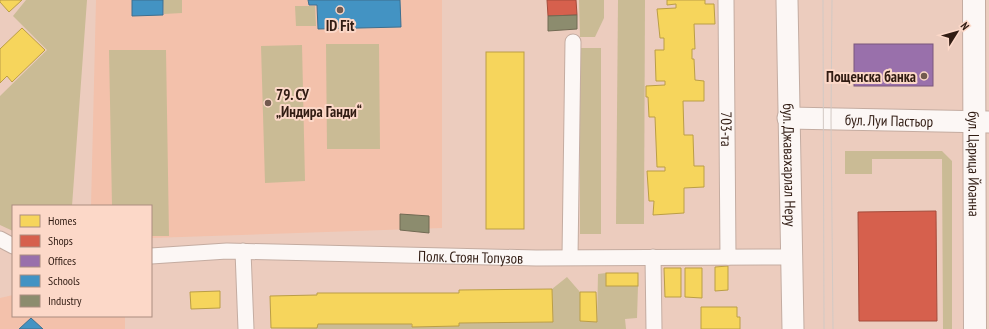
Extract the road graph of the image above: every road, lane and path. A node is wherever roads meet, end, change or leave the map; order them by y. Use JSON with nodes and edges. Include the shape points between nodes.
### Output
{"nodes":[{"id":1,"x":726,"y":0,"type":"edge"},
{"id":2,"x":787,"y":0,"type":"edge"},
{"id":3,"x":974,"y":0,"type":"edge"},
{"id":4,"x":573,"y":42,"type":"dead end"},
{"id":5,"x":788,"y":118,"type":"junction"},
{"id":6,"x":982,"y":122,"type":"edge"},
{"id":7,"x":0,"y":239,"type":"edge"},
{"id":8,"x":12,"y":245,"type":"edge"},
{"id":9,"x":243,"y":251,"type":"junction"},
{"id":10,"x":152,"y":256,"type":"edge"},
{"id":11,"x":653,"y":257,"type":"junction"},
{"id":12,"x":728,"y":257,"type":"junction"},
{"id":13,"x":791,"y":257,"type":"junction"},
{"id":14,"x":570,"y":258,"type":"junction"},
{"id":15,"x":246,"y":329,"type":"edge"},
{"id":16,"x":654,"y":329,"type":"edge"},
{"id":17,"x":793,"y":329,"type":"edge"},
{"id":18,"x":975,"y":329,"type":"edge"}],
"edges":[{"from":1,"to":12,"type":"street","name":"703-та"},
{"from":2,"to":5,"type":"street","name":"бул. Джавахарлал Неру"},
{"from":3,"to":6,"type":"main road","name":"бул. Царица Йоанна"},
{"from":4,"to":14,"type":"street"},
{"from":5,"to":6,"type":"street","name":"бул. Луи Пастьор"},
{"from":5,"to":13,"type":"street","name":"бул. Джавахарлал Неру"},
{"from":6,"to":18,"type":"main road","name":"бул. Царица Йоанна"},
{"from":7,"to":8,"type":"street"},
{"from":9,"to":10,"type":"street","name":"Полк. Стоян Топузов"},
{"from":9,"to":14,"type":"street","name":"Полк. Стоян Топузов"},
{"from":9,"to":15,"type":"street"},
{"from":11,"to":12,"type":"street","name":"Полк. Стоян Топузов"},
{"from":11,"to":14,"type":"street","name":"Полк. Стоян Топузов"},
{"from":11,"to":16,"type":"street"},
{"from":12,"to":13,"type":"street","name":"Полк. Стоян Топузов"},
{"from":13,"to":17,"type":"street","name":"бул. Джавахарлал Неру"}]}
